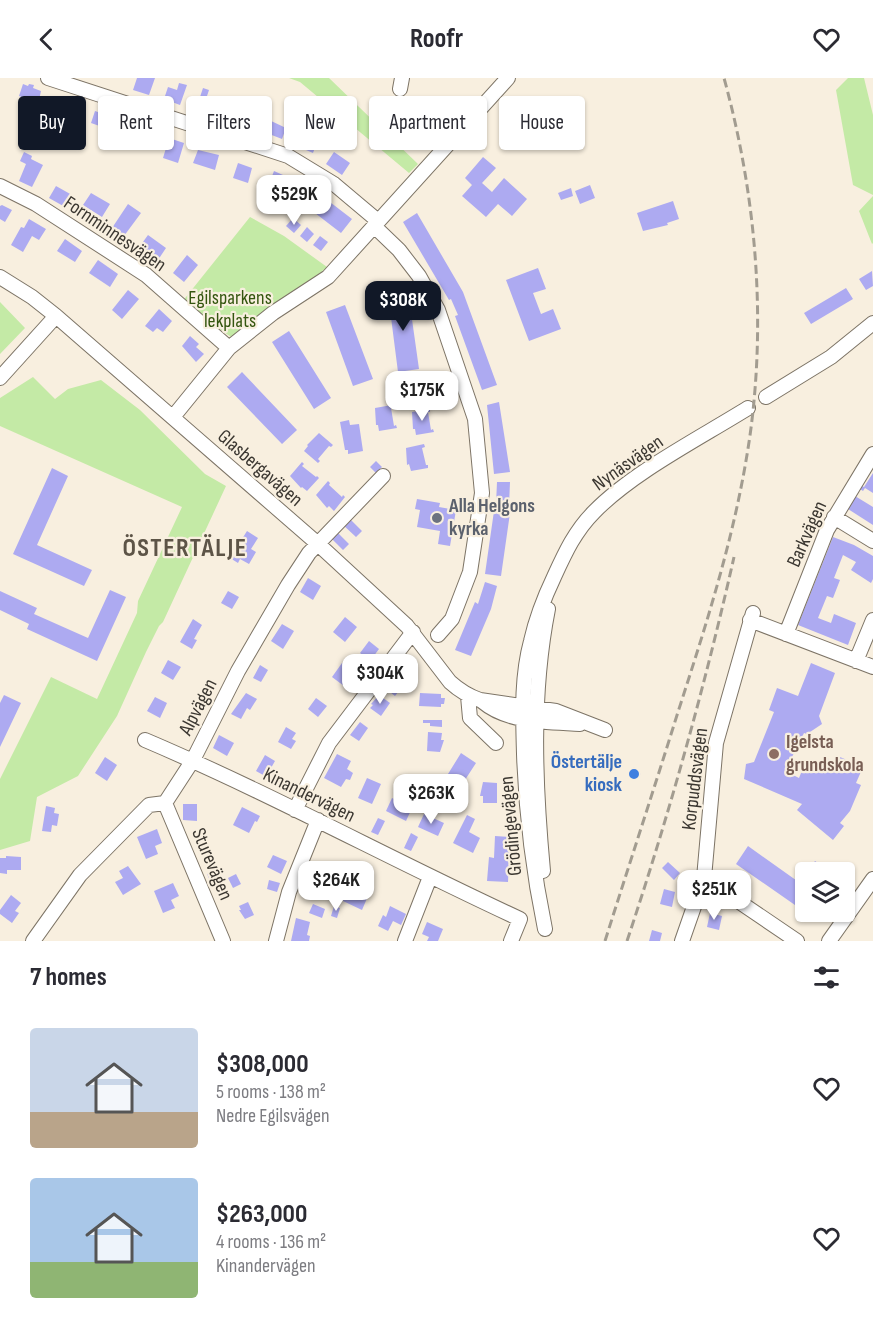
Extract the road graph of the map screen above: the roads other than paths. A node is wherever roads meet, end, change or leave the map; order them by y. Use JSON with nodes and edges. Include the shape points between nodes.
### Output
{"nodes":[{"id":1,"x":48,"y":78,"type":"edge"},
{"id":2,"x":508,"y":78,"type":"edge"},
{"id":3,"x":0,"y":186,"type":"edge"},
{"id":4,"x":376,"y":223,"type":"junction"},
{"id":5,"x":0,"y":277,"type":"edge"},
{"id":6,"x":56,"y":316,"type":"junction"},
{"id":7,"x":869,"y":328,"type":"edge"},
{"id":8,"x":229,"y":348,"type":"junction"},
{"id":9,"x":0,"y":378,"type":"edge"},
{"id":10,"x":766,"y":397,"type":"dead end"},
{"id":11,"x":748,"y":408,"type":"dead end"},
{"id":12,"x":172,"y":417,"type":"junction"},
{"id":13,"x":873,"y":454,"type":"edge"},
{"id":14,"x":383,"y":476,"type":"dead end"},
{"id":15,"x":834,"y":516,"type":"junction"},
{"id":16,"x":873,"y":541,"type":"edge"},
{"id":17,"x":318,"y":544,"type":"junction"},
{"id":18,"x":555,"y":575,"type":"junction"},
{"id":19,"x":873,"y":620,"type":"edge"},
{"id":20,"x":413,"y":632,"type":"junction"},
{"id":21,"x":786,"y":634,"type":"junction"},
{"id":22,"x":438,"y":635,"type":"dead end"},
{"id":23,"x":856,"y":661,"type":"junction"},
{"id":24,"x":873,"y":668,"type":"edge"},
{"id":25,"x":474,"y":698,"type":"junction"},
{"id":26,"x":523,"y":712,"type":"junction"},
{"id":27,"x":538,"y":714,"type":"junction"},
{"id":28,"x":605,"y":730,"type":"dead end"},
{"id":29,"x":145,"y":740,"type":"dead end"},
{"id":30,"x":496,"y":743,"type":"dead end"},
{"id":31,"x":193,"y":760,"type":"junction"},
{"id":32,"x":165,"y":803,"type":"junction"},
{"id":33,"x":295,"y":810,"type":"junction"},
{"id":34,"x":318,"y":820,"type":"junction"},
{"id":35,"x":430,"y":877,"type":"junction"},
{"id":36,"x":704,"y":878,"type":"junction"},
{"id":37,"x":873,"y":879,"type":"edge"},
{"id":38,"x":774,"y":926,"type":"junction"},
{"id":39,"x":546,"y":935,"type":"edge"},
{"id":40,"x":33,"y":941,"type":"edge"},
{"id":41,"x":223,"y":941,"type":"edge"},
{"id":42,"x":276,"y":941,"type":"edge"},
{"id":43,"x":405,"y":941,"type":"edge"},
{"id":44,"x":511,"y":941,"type":"edge"},
{"id":45,"x":682,"y":941,"type":"edge"},
{"id":46,"x":776,"y":941,"type":"edge"},
{"id":47,"x":797,"y":941,"type":"edge"},
{"id":48,"x":830,"y":941,"type":"edge"}],
"edges":[{"from":1,"to":4,"type":"street","via":[[288,156],[334,184]]},
{"from":2,"to":4,"type":"street"},
{"from":3,"to":8,"type":"street","name":"Fornminnesvägen","via":[[36,204],[146,275]]},
{"from":4,"to":8,"type":"street","via":[[328,277]]},
{"from":4,"to":22,"type":"street","via":[[412,267],[438,310],[475,418],[482,493],[470,572],[452,619]]},
{"from":5,"to":6,"type":"street","name":"Glasbergavägen"},
{"from":6,"to":9,"type":"street"},
{"from":6,"to":12,"type":"street","name":"Glasbergavägen"},
{"from":7,"to":10,"type":"street"},
{"from":8,"to":12,"type":"street"},
{"from":11,"to":18,"type":"street","name":"Nynäsvägen","via":[[607,500],[572,538]]},
{"from":12,"to":17,"type":"street","name":"Glasbergavägen"},
{"from":13,"to":15,"type":"street","name":"Barkvägen"},
{"from":14,"to":17,"type":"street","name":"Alpvägen"},
{"from":15,"to":16,"type":"street"},
{"from":15,"to":21,"type":"street","name":"Barkvägen"},
{"from":17,"to":20,"type":"street","name":"Glasbergavägen"},
{"from":17,"to":31,"type":"street","name":"Alpvägen","via":[[288,585],[238,671]]},
{"from":18,"to":26,"type":"street","name":"Nynäsvägen","via":[[530,642]]},
{"from":18,"to":27,"type":"street","name":"Nynäsvägen","via":[[542,648]]},
{"from":19,"to":23,"type":"street"},
{"from":20,"to":25,"type":"street","name":"Glasbergavägen","via":[[450,682]]},
{"from":20,"to":33,"type":"street","via":[[329,743]]},
{"from":21,"to":23,"type":"street"},
{"from":21,"to":36,"type":"street","name":"Korpuddsvägen","via":[[752,617],[716,743]]},
{"from":23,"to":24,"type":"street"},
{"from":25,"to":26,"type":"street"},
{"from":25,"to":30,"type":"street","via":[[470,718]]},
{"from":26,"to":27,"type":"street"},
{"from":26,"to":39,"type":"street","name":"Grödingevägen","via":[[526,808]]},
{"from":27,"to":28,"type":"street"},
{"from":27,"to":39,"type":"street","name":"Grödingevägen","via":[[537,783]]},
{"from":29,"to":31,"type":"street","name":"Kinandervägen"},
{"from":31,"to":32,"type":"street","name":"Alpvägen"},
{"from":31,"to":33,"type":"street","name":"Kinandervägen"},
{"from":32,"to":40,"type":"street","via":[[149,805],[80,875]]},
{"from":32,"to":41,"type":"street","name":"Sturevägen"},
{"from":33,"to":34,"type":"street","name":"Kinandervägen"},
{"from":34,"to":35,"type":"street","name":"Kinandervägen"},
{"from":34,"to":42,"type":"street"},
{"from":35,"to":43,"type":"street"},
{"from":35,"to":44,"type":"street","name":"Kinandervägen","via":[[520,919]]},
{"from":36,"to":38,"type":"street"},
{"from":36,"to":45,"type":"street","name":"Korpuddsvägen"},
{"from":37,"to":48,"type":"street"},
{"from":38,"to":46,"type":"street"},
{"from":38,"to":47,"type":"street"}]}
